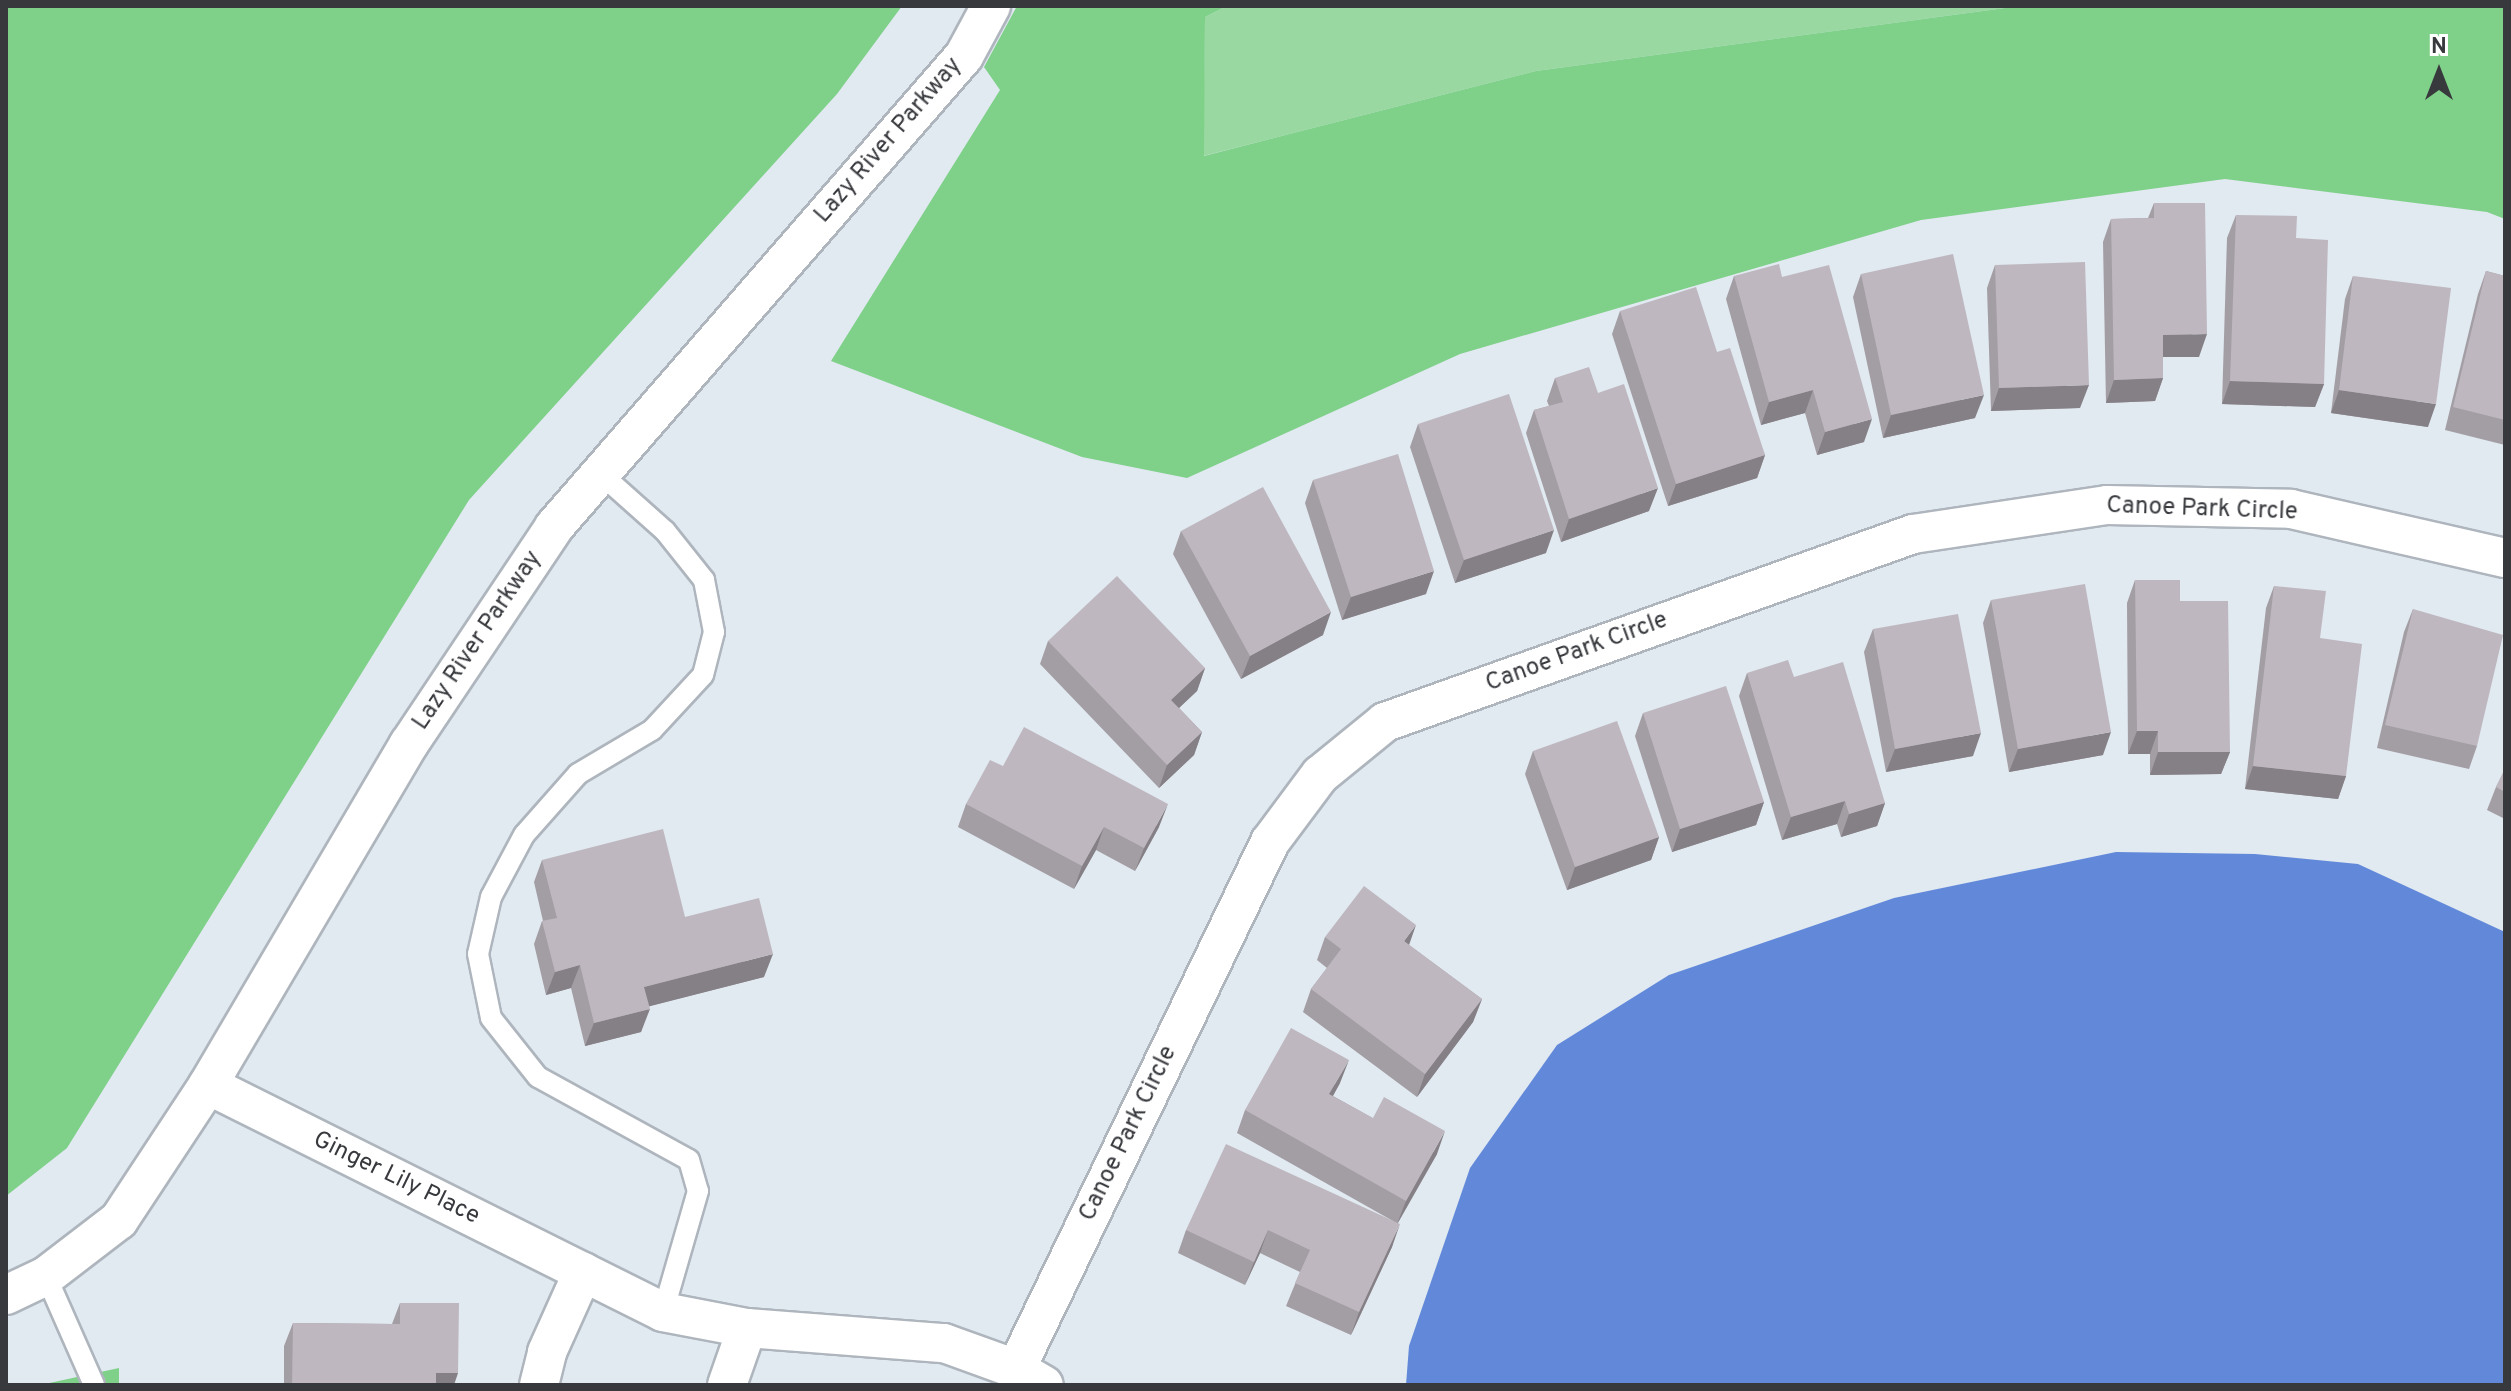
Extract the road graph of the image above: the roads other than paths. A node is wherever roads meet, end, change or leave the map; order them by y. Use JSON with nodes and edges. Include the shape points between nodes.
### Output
{"nodes":[{"id":1,"x":991,"y":6,"type":"edge"},
{"id":2,"x":601,"y":474,"type":"junction"},
{"id":3,"x":2505,"y":558,"type":"edge"},
{"id":4,"x":208,"y":1085,"type":"junction"},
{"id":5,"x":583,"y":1272,"type":"junction"},
{"id":6,"x":46,"y":1276,"type":"junction"},
{"id":7,"x":6,"y":1295,"type":"edge"},
{"id":8,"x":663,"y":1312,"type":"junction"},
{"id":9,"x":747,"y":1328,"type":"junction"},
{"id":10,"x":1030,"y":1377,"type":"edge"},
{"id":11,"x":94,"y":1385,"type":"edge"},
{"id":12,"x":539,"y":1385,"type":"edge"},
{"id":13,"x":727,"y":1385,"type":"edge"}],
"edges":[{"from":1,"to":2,"type":"street","name":"Lazy River Parkway","via":[[964,56]]},
{"from":2,"to":4,"type":"street","name":"Lazy River Parkway","via":[[554,527],[409,744]]},
{"from":2,"to":8,"type":"lane","via":[[665,531],[704,580],[714,632],[703,675],[652,730],[578,774],[524,835],[491,897],[478,954],[491,1018],[538,1077],[689,1160],[698,1191]]},
{"from":3,"to":10,"type":"street","name":"Canoe Park Circle","via":[[2291,509],[2107,505],[1913,534],[1385,722],[1320,775],[1270,842]]},
{"from":4,"to":5,"type":"street","name":"Ginger Lily Place"},
{"from":4,"to":6,"type":"street","name":"Lazy River Parkway","via":[[119,1220]]},
{"from":5,"to":8,"type":"street","name":"Ginger Lily Place"},
{"from":5,"to":12,"type":"street","via":[[547,1352]]},
{"from":6,"to":7,"type":"street","name":"Lazy River Parkway"},
{"from":6,"to":11,"type":"lane"},
{"from":8,"to":9,"type":"street","name":"Ginger Lily Place"},
{"from":9,"to":10,"type":"street","name":"Ginger Lily Place","via":[[944,1343]]},
{"from":9,"to":13,"type":"street"}]}
